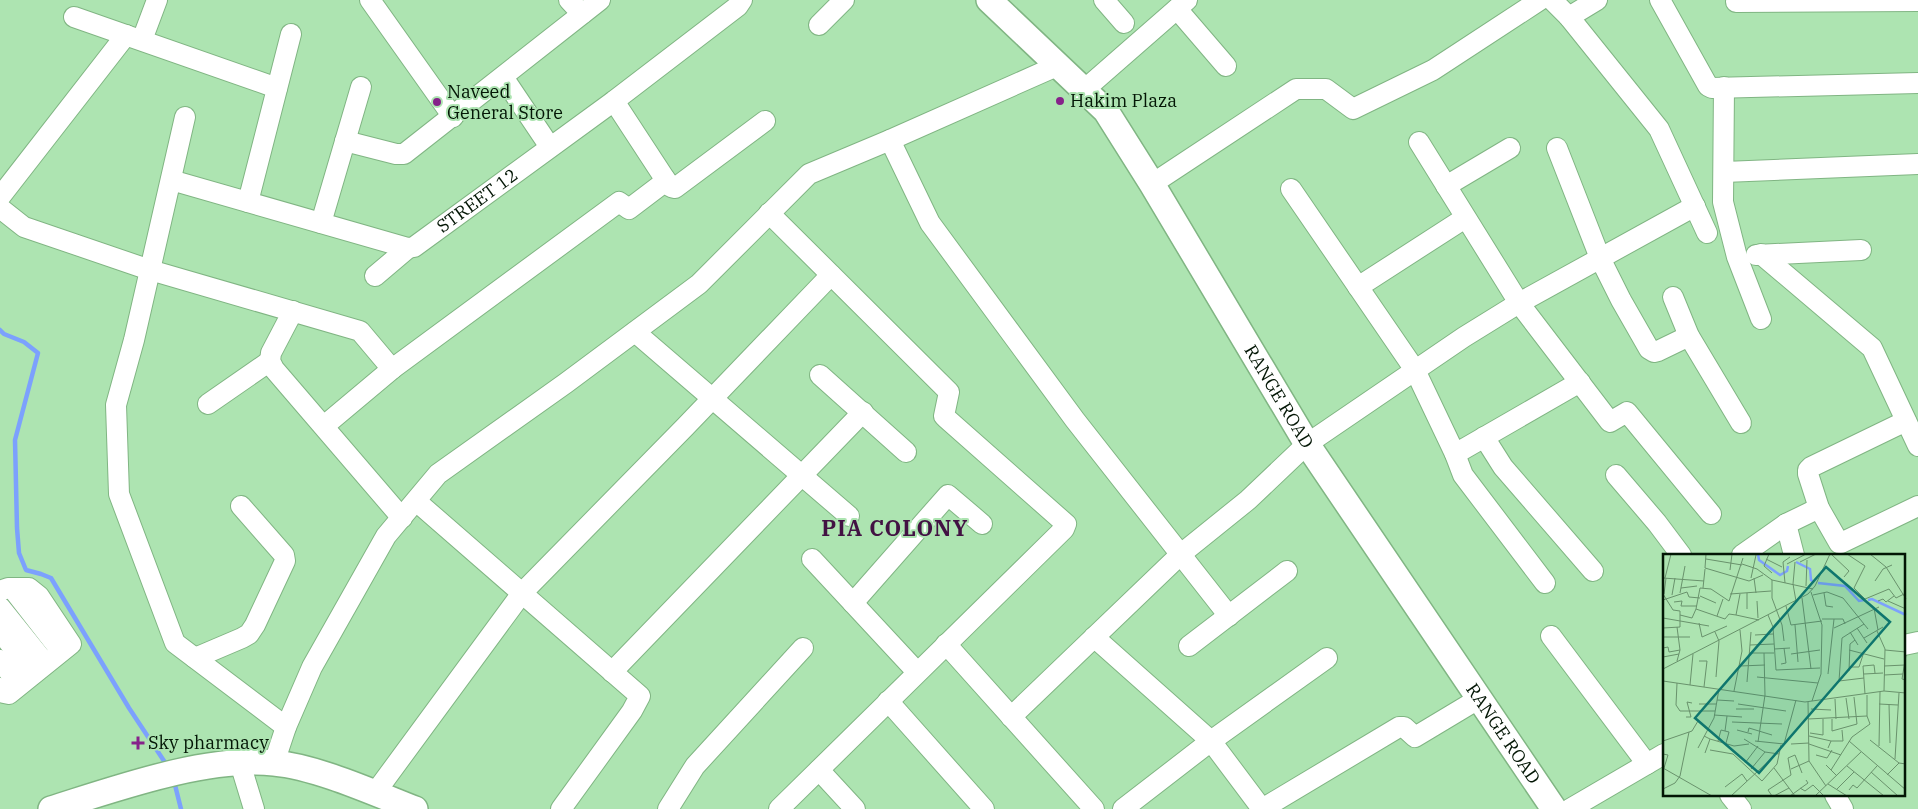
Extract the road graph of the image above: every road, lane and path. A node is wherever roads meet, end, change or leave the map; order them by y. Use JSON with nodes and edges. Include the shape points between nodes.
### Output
{"nodes":[{"id":1,"x":157,"y":0,"type":"edge"},
{"id":2,"x":370,"y":0,"type":"edge"},
{"id":3,"x":600,"y":0,"type":"edge"},
{"id":4,"x":844,"y":0,"type":"edge"},
{"id":5,"x":989,"y":0,"type":"edge"},
{"id":6,"x":1104,"y":0,"type":"edge"},
{"id":7,"x":1540,"y":0,"type":"edge"},
{"id":8,"x":1552,"y":0,"type":"edge"},
{"id":9,"x":1597,"y":0,"type":"edge"},
{"id":10,"x":1660,"y":0,"type":"edge"},
{"id":11,"x":742,"y":1,"type":"edge"},
{"id":12,"x":1736,"y":2,"type":"dead end"},
{"id":13,"x":1918,"y":2,"type":"edge"},
{"id":14,"x":1182,"y":4,"type":"edge"},
{"id":15,"x":576,"y":7,"type":"edge"},
{"id":16,"x":74,"y":17,"type":"dead end"},
{"id":17,"x":1569,"y":17,"type":"junction"},
{"id":18,"x":1124,"y":23,"type":"dead end"},
{"id":19,"x":819,"y":24,"type":"dead end"},
{"id":20,"x":291,"y":34,"type":"dead end"},
{"id":21,"x":134,"y":38,"type":"junction"},
{"id":22,"x":1059,"y":65,"type":"junction"},
{"id":23,"x":1226,"y":66,"type":"dead end"},
{"id":24,"x":503,"y":77,"type":"junction"},
{"id":25,"x":1918,"y":83,"type":"edge"},
{"id":26,"x":361,"y":87,"type":"dead end"},
{"id":27,"x":1724,"y":87,"type":"junction"},
{"id":28,"x":277,"y":88,"type":"junction"},
{"id":29,"x":1084,"y":90,"type":"junction"},
{"id":30,"x":614,"y":101,"type":"junction"},
{"id":31,"x":185,"y":117,"type":"dead end"},
{"id":32,"x":452,"y":117,"type":"junction"},
{"id":33,"x":765,"y":121,"type":"dead end"},
{"id":34,"x":890,"y":140,"type":"junction"},
{"id":35,"x":345,"y":141,"type":"junction"},
{"id":36,"x":1419,"y":142,"type":"dead end"},
{"id":37,"x":550,"y":148,"type":"junction"},
{"id":38,"x":1510,"y":148,"type":"dead end"},
{"id":39,"x":1558,"y":148,"type":"dead end"},
{"id":40,"x":1918,"y":164,"type":"edge"},
{"id":41,"x":1724,"y":172,"type":"junction"},
{"id":42,"x":665,"y":179,"type":"junction"},
{"id":43,"x":171,"y":180,"type":"junction"},
{"id":44,"x":1152,"y":184,"type":"junction"},
{"id":45,"x":1446,"y":186,"type":"junction"},
{"id":46,"x":1291,"y":190,"type":"dead end"},
{"id":47,"x":0,"y":197,"type":"edge"},
{"id":48,"x":248,"y":202,"type":"junction"},
{"id":49,"x":1694,"y":206,"type":"junction"},
{"id":50,"x":0,"y":208,"type":"edge"},
{"id":51,"x":769,"y":213,"type":"junction"},
{"id":52,"x":1466,"y":218,"type":"junction"},
{"id":53,"x":321,"y":223,"type":"junction"},
{"id":54,"x":1707,"y":233,"type":"dead end"},
{"id":55,"x":408,"y":248,"type":"junction"},
{"id":56,"x":1861,"y":250,"type":"dead end"},
{"id":57,"x":1761,"y":254,"type":"junction"},
{"id":58,"x":1737,"y":257,"type":"junction"},
{"id":59,"x":1600,"y":258,"type":"junction"},
{"id":60,"x":150,"y":270,"type":"junction"},
{"id":61,"x":831,"y":275,"type":"junction"},
{"id":62,"x":375,"y":276,"type":"dead end"},
{"id":63,"x":1358,"y":287,"type":"junction"},
{"id":64,"x":1673,"y":297,"type":"dead end"},
{"id":65,"x":1519,"y":303,"type":"junction"},
{"id":66,"x":293,"y":311,"type":"junction"},
{"id":67,"x":1761,"y":319,"type":"dead end"},
{"id":68,"x":635,"y":332,"type":"junction"},
{"id":69,"x":1689,"y":336,"type":"junction"},
{"id":70,"x":270,"y":360,"type":"junction"},
{"id":71,"x":392,"y":369,"type":"junction"},
{"id":72,"x":1415,"y":370,"type":"junction"},
{"id":73,"x":820,"y":375,"type":"dead end"},
{"id":74,"x":1580,"y":382,"type":"junction"},
{"id":75,"x":712,"y":399,"type":"junction"},
{"id":76,"x":208,"y":404,"type":"dead end"},
{"id":77,"x":862,"y":412,"type":"junction"},
{"id":78,"x":1906,"y":421,"type":"junction"},
{"id":79,"x":1741,"y":423,"type":"dead end"},
{"id":80,"x":324,"y":426,"type":"junction"},
{"id":81,"x":1484,"y":436,"type":"junction"},
{"id":82,"x":1307,"y":444,"type":"junction"},
{"id":83,"x":1918,"y":446,"type":"edge"},
{"id":84,"x":906,"y":452,"type":"dead end"},
{"id":85,"x":1455,"y":454,"type":"junction"},
{"id":86,"x":802,"y":475,"type":"junction"},
{"id":87,"x":1616,"y":475,"type":"dead end"},
{"id":88,"x":416,"y":501,"type":"junction"},
{"id":89,"x":241,"y":506,"type":"dead end"},
{"id":90,"x":1918,"y":506,"type":"edge"},
{"id":91,"x":1819,"y":508,"type":"junction"},
{"id":92,"x":1711,"y":514,"type":"dead end"},
{"id":93,"x":849,"y":516,"type":"dead end"},
{"id":94,"x":402,"y":518,"type":"junction"},
{"id":95,"x":982,"y":524,"type":"dead end"},
{"id":96,"x":1786,"y":524,"type":"junction"},
{"id":97,"x":1181,"y":554,"type":"junction"},
{"id":98,"x":1680,"y":554,"type":"edge"},
{"id":99,"x":1743,"y":554,"type":"edge"},
{"id":100,"x":1794,"y":554,"type":"edge"},
{"id":101,"x":812,"y":560,"type":"dead end"},
{"id":102,"x":1287,"y":571,"type":"dead end"},
{"id":103,"x":1593,"y":571,"type":"dead end"},
{"id":104,"x":1545,"y":583,"type":"dead end"},
{"id":105,"x":6,"y":590,"type":"edge"},
{"id":106,"x":522,"y":593,"type":"junction"},
{"id":107,"x":853,"y":603,"type":"junction"},
{"id":108,"x":0,"y":607,"type":"edge"},
{"id":109,"x":1229,"y":616,"type":"junction"},
{"id":110,"x":0,"y":631,"type":"edge"},
{"id":111,"x":1551,"y":636,"type":"dead end"},
{"id":112,"x":1094,"y":637,"type":"junction"},
{"id":113,"x":946,"y":644,"type":"junction"},
{"id":114,"x":1189,"y":646,"type":"dead end"},
{"id":115,"x":803,"y":648,"type":"dead end"},
{"id":116,"x":195,"y":658,"type":"junction"},
{"id":117,"x":1327,"y":658,"type":"dead end"},
{"id":118,"x":0,"y":660,"type":"edge"},
{"id":119,"x":32,"y":672,"type":"edge"},
{"id":120,"x":612,"y":672,"type":"junction"},
{"id":121,"x":917,"y":672,"type":"junction"},
{"id":122,"x":1480,"y":698,"type":"junction"},
{"id":123,"x":888,"y":701,"type":"junction"},
{"id":124,"x":1011,"y":717,"type":"junction"},
{"id":125,"x":286,"y":727,"type":"junction"},
{"id":126,"x":1211,"y":740,"type":"junction"},
{"id":127,"x":1663,"y":755,"type":"edge"},
{"id":128,"x":240,"y":763,"type":"junction"},
{"id":129,"x":274,"y":763,"type":"junction"},
{"id":130,"x":1646,"y":764,"type":"junction"},
{"id":131,"x":819,"y":770,"type":"junction"},
{"id":132,"x":375,"y":793,"type":"junction"},
{"id":133,"x":1731,"y":796,"type":"edge"},
{"id":134,"x":1836,"y":796,"type":"edge"},
{"id":135,"x":51,"y":809,"type":"edge"},
{"id":136,"x":254,"y":809,"type":"edge"},
{"id":137,"x":415,"y":809,"type":"edge"},
{"id":138,"x":561,"y":809,"type":"edge"},
{"id":139,"x":668,"y":809,"type":"edge"},
{"id":140,"x":779,"y":809,"type":"edge"},
{"id":141,"x":856,"y":809,"type":"edge"},
{"id":142,"x":984,"y":809,"type":"edge"},
{"id":143,"x":1094,"y":809,"type":"edge"},
{"id":144,"x":1123,"y":809,"type":"edge"},
{"id":145,"x":1262,"y":809,"type":"edge"},
{"id":146,"x":1554,"y":809,"type":"edge"},
{"id":147,"x":1570,"y":809,"type":"edge"},
{"id":148,"x":1741,"y":809,"type":"edge"},
{"id":149,"x":1843,"y":809,"type":"edge"}],
"edges":[{"from":1,"to":21,"type":"street"},
{"from":2,"to":32,"type":"street"},
{"from":3,"to":15,"type":"street"},
{"from":4,"to":19,"type":"street"},
{"from":5,"to":22,"type":"main road","name":"RANGE ROAD"},
{"from":6,"to":18,"type":"street"},
{"from":7,"to":44,"type":"street","via":[[1433,70],[1353,109],[1326,89],[1296,89]]},
{"from":8,"to":17,"type":"street"},
{"from":9,"to":17,"type":"street"},
{"from":10,"to":27,"type":"street","via":[[1708,86]]},
{"from":11,"to":30,"type":"street","name":"STREET 12"},
{"from":12,"to":13,"type":"street"},
{"from":14,"to":23,"type":"street"},
{"from":14,"to":29,"type":"street"},
{"from":15,"to":24,"type":"street"},
{"from":16,"to":21,"type":"street"},
{"from":17,"to":49,"type":"street","via":[[1659,129]]},
{"from":20,"to":28,"type":"street"},
{"from":21,"to":28,"type":"street"},
{"from":21,"to":47,"type":"street"},
{"from":22,"to":29,"type":"main road","name":"RANGE ROAD"},
{"from":22,"to":34,"type":"street"},
{"from":24,"to":32,"type":"street"},
{"from":24,"to":37,"type":"street"},
{"from":25,"to":27,"type":"street"},
{"from":26,"to":35,"type":"street"},
{"from":27,"to":41,"type":"street"},
{"from":28,"to":48,"type":"street"},
{"from":29,"to":44,"type":"main road","name":"RANGE ROAD","via":[[1106,111]]},
{"from":30,"to":37,"type":"street","name":"STREET 12"},
{"from":30,"to":42,"type":"street"},
{"from":31,"to":43,"type":"street"},
{"from":32,"to":35,"type":"street","via":[[404,154]]},
{"from":33,"to":42,"type":"street","via":[[680,186],[671,187]]},
{"from":34,"to":51,"type":"street","via":[[808,174]]},
{"from":34,"to":97,"type":"street","via":[[930,223],[1075,420]]},
{"from":35,"to":53,"type":"street"},
{"from":36,"to":45,"type":"street"},
{"from":37,"to":55,"type":"street","name":"STREET 12","via":[[414,247]]},
{"from":38,"to":45,"type":"street"},
{"from":39,"to":59,"type":"street"},
{"from":40,"to":41,"type":"street"},
{"from":41,"to":58,"type":"street","via":[[1723,202]]},
{"from":42,"to":71,"type":"street","via":[[629,209],[619,202]]},
{"from":43,"to":48,"type":"street"},
{"from":43,"to":60,"type":"street"},
{"from":44,"to":82,"type":"main road","name":"RANGE ROAD"},
{"from":45,"to":52,"type":"street"},
{"from":46,"to":63,"type":"street"},
{"from":48,"to":53,"type":"street"},
{"from":49,"to":54,"type":"street"},
{"from":49,"to":59,"type":"street"},
{"from":50,"to":60,"type":"street","via":[[24,227]]},
{"from":51,"to":61,"type":"street"},
{"from":51,"to":68,"type":"street","via":[[699,284]]},
{"from":52,"to":63,"type":"street"},
{"from":52,"to":65,"type":"street"},
{"from":53,"to":55,"type":"street"},
{"from":55,"to":62,"type":"street","name":"STREET 12"},
{"from":56,"to":57,"type":"street"},
{"from":57,"to":58,"type":"street"},
{"from":57,"to":78,"type":"street","via":[[1872,348]]},
{"from":58,"to":67,"type":"street"},
{"from":59,"to":65,"type":"street"},
{"from":59,"to":69,"type":"street","via":[[1649,349],[1658,351]]},
{"from":60,"to":66,"type":"street"},
{"from":60,"to":116,"type":"street","via":[[116,405],[119,494],[175,643]]},
{"from":61,"to":75,"type":"street"},
{"from":61,"to":113,"type":"street","via":[[949,392],[944,416],[1066,524]]},
{"from":63,"to":72,"type":"street"},
{"from":64,"to":69,"type":"street"},
{"from":65,"to":72,"type":"street"},
{"from":65,"to":74,"type":"street"},
{"from":66,"to":70,"type":"street"},
{"from":66,"to":71,"type":"street","via":[[360,330]]},
{"from":68,"to":75,"type":"street"},
{"from":68,"to":88,"type":"street","via":[[438,474]]},
{"from":69,"to":79,"type":"street"},
{"from":70,"to":76,"type":"street"},
{"from":70,"to":80,"type":"street","via":[[274,369]]},
{"from":71,"to":80,"type":"street"},
{"from":72,"to":82,"type":"street"},
{"from":72,"to":85,"type":"street"},
{"from":73,"to":77,"type":"street"},
{"from":74,"to":81,"type":"street"},
{"from":74,"to":92,"type":"street","via":[[1610,422],[1627,412]]},
{"from":75,"to":86,"type":"street"},
{"from":75,"to":106,"type":"street"},
{"from":77,"to":84,"type":"street"},
{"from":77,"to":86,"type":"street"},
{"from":78,"to":83,"type":"street"},
{"from":78,"to":91,"type":"street","via":[[1811,466],[1808,470]]},
{"from":80,"to":94,"type":"street"},
{"from":81,"to":85,"type":"street"},
{"from":81,"to":103,"type":"street","via":[[1503,467]]},
{"from":82,"to":97,"type":"street","via":[[1248,500]]},
{"from":82,"to":122,"type":"main road","name":"RANGE ROAD"},
{"from":85,"to":104,"type":"street","via":[[1463,475]]},
{"from":86,"to":93,"type":"street"},
{"from":86,"to":120,"type":"street"},
{"from":87,"to":98,"type":"street"},
{"from":88,"to":94,"type":"street"},
{"from":88,"to":106,"type":"street"},
{"from":89,"to":116,"type":"street","via":[[284,555],[285,561],[249,634]]},
{"from":90,"to":91,"type":"street","via":[[1842,543],[1836,541]]},
{"from":91,"to":96,"type":"street"},
{"from":94,"to":125,"type":"street","via":[[386,536],[312,667]]},
{"from":95,"to":107,"type":"street","via":[[948,495]]},
{"from":96,"to":99,"type":"street"},
{"from":96,"to":100,"type":"street"},
{"from":97,"to":109,"type":"street"},
{"from":97,"to":112,"type":"street"},
{"from":101,"to":107,"type":"street"},
{"from":102,"to":109,"type":"street"},
{"from":105,"to":119,"type":"street","via":[[29,588],[39,596],[70,644]]},
{"from":106,"to":120,"type":"street"},
{"from":106,"to":132,"type":"street"},
{"from":107,"to":121,"type":"street"},
{"from":108,"to":119,"type":"street"},
{"from":109,"to":114,"type":"street"},
{"from":110,"to":119,"type":"street"},
{"from":111,"to":130,"type":"street"},
{"from":112,"to":124,"type":"street"},
{"from":112,"to":126,"type":"street"},
{"from":113,"to":121,"type":"street"},
{"from":113,"to":124,"type":"street"},
{"from":115,"to":139,"type":"street","via":[[695,766]]},
{"from":116,"to":125,"type":"street"},
{"from":117,"to":126,"type":"street"},
{"from":118,"to":119,"type":"street"},
{"from":120,"to":138,"type":"street","via":[[640,696]]},
{"from":121,"to":123,"type":"street"},
{"from":122,"to":145,"type":"street","via":[[1414,736],[1404,727],[1399,727]]},
{"from":122,"to":146,"type":"main road","name":"RANGE ROAD"},
{"from":123,"to":131,"type":"street"},
{"from":123,"to":142,"type":"street"},
{"from":124,"to":143,"type":"street"},
{"from":125,"to":129,"type":"street"},
{"from":126,"to":144,"type":"street"},
{"from":126,"to":145,"type":"street"},
{"from":127,"to":130,"type":"street"},
{"from":128,"to":129,"type":"main road"},
{"from":128,"to":135,"type":"main road","via":[[149,779]]},
{"from":128,"to":136,"type":"street"},
{"from":129,"to":132,"type":"main road"},
{"from":130,"to":147,"type":"street"},
{"from":131,"to":140,"type":"street"},
{"from":131,"to":141,"type":"street"},
{"from":132,"to":137,"type":"main road"},
{"from":133,"to":148,"type":"street"},
{"from":134,"to":149,"type":"street"}]}
